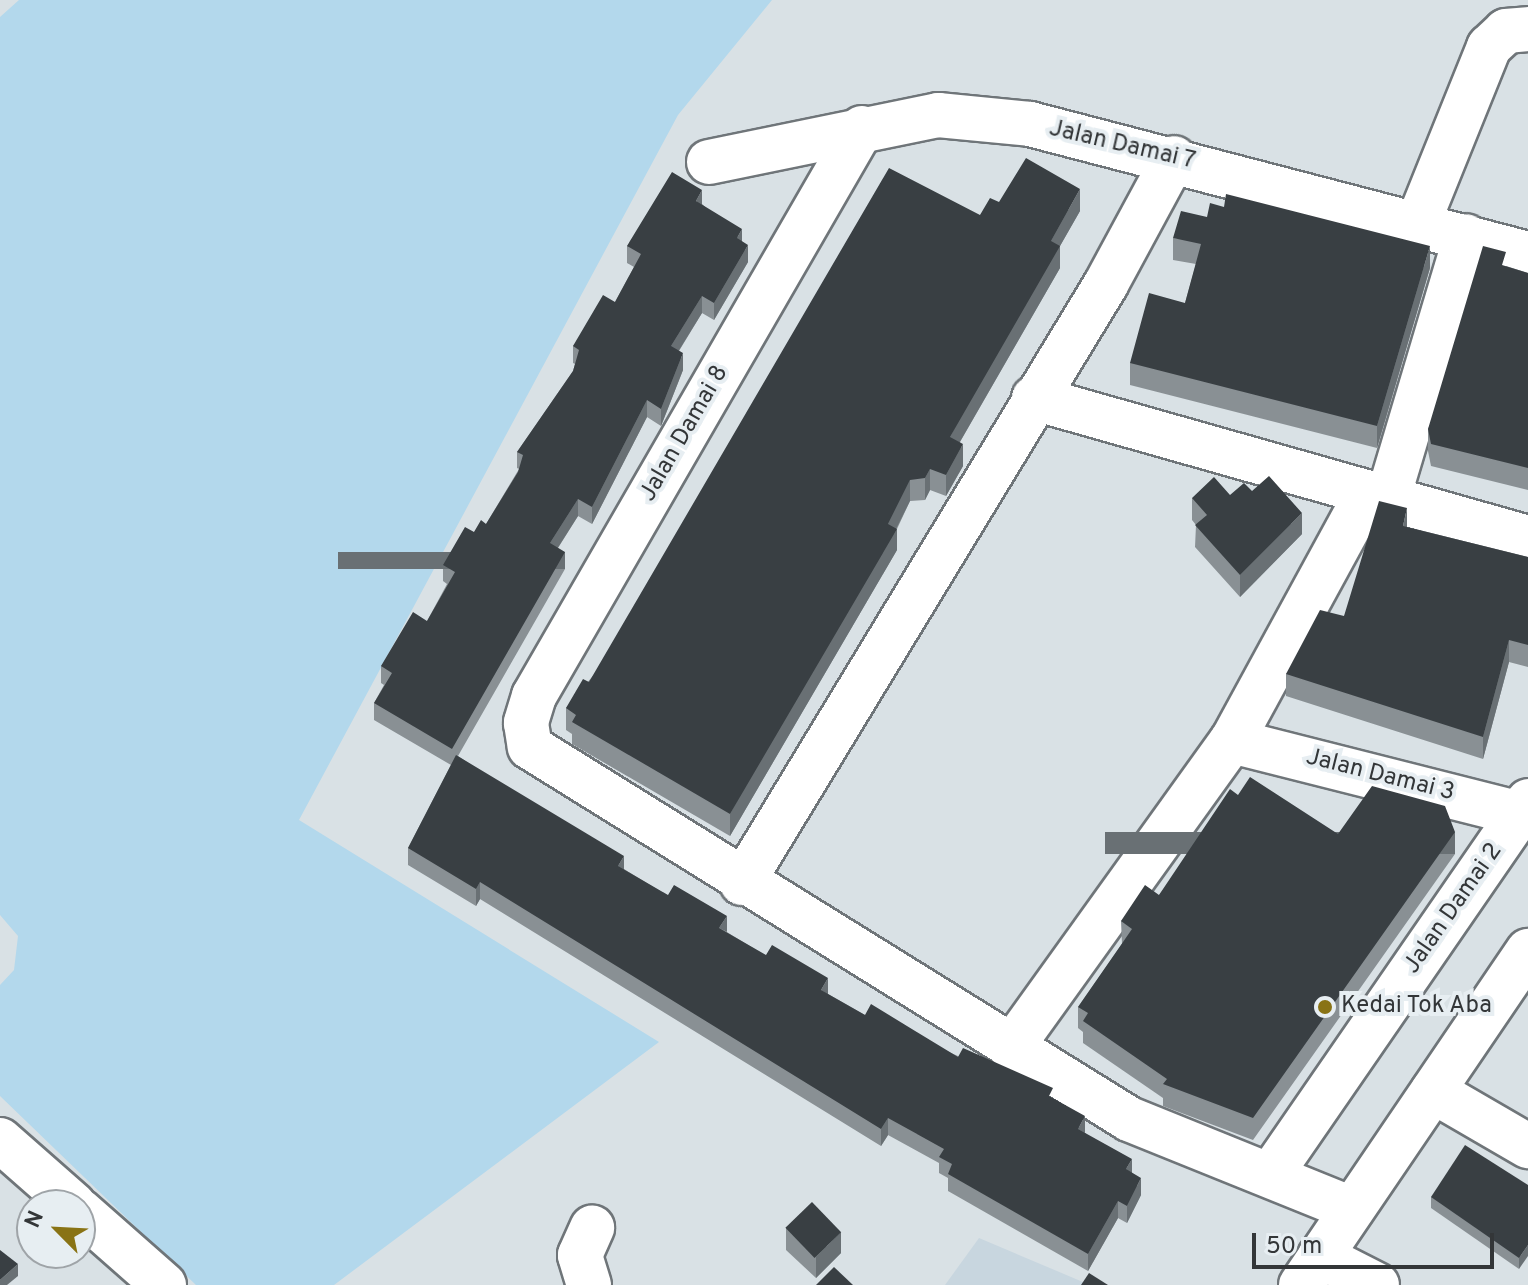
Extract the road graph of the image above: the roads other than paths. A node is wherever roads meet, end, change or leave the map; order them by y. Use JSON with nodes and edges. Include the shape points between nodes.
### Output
{"nodes":[{"id":1,"x":1528,"y":29,"type":"edge"},
{"id":2,"x":862,"y":128,"type":"junction"},
{"id":3,"x":1174,"y":158,"type":"junction"},
{"id":4,"x":709,"y":162,"type":"dead end"},
{"id":5,"x":1418,"y":223,"type":"junction"},
{"id":6,"x":1466,"y":236,"type":"junction"},
{"id":7,"x":1528,"y":254,"type":"edge"},
{"id":8,"x":1034,"y":398,"type":"junction"},
{"id":9,"x":1378,"y":496,"type":"junction"},
{"id":10,"x":1528,"y":538,"type":"edge"},
{"id":11,"x":1232,"y":741,"type":"junction"},
{"id":12,"x":1526,"y":810,"type":"edge"},
{"id":13,"x":742,"y":883,"type":"junction"},
{"id":14,"x":1528,"y":951,"type":"edge"},
{"id":15,"x":1011,"y":1048,"type":"junction"},
{"id":16,"x":1433,"y":1091,"type":"junction"},
{"id":17,"x":0,"y":1140,"type":"edge"},
{"id":18,"x":1528,"y":1146,"type":"edge"},
{"id":19,"x":1271,"y":1174,"type":"junction"},
{"id":20,"x":56,"y":1189,"type":"edge"},
{"id":21,"x":1352,"y":1209,"type":"junction"},
{"id":22,"x":96,"y":1225,"type":"edge"},
{"id":23,"x":592,"y":1228,"type":"dead end"},
{"id":24,"x":1311,"y":1271,"type":"edge"},
{"id":25,"x":164,"y":1285,"type":"edge"},
{"id":26,"x":589,"y":1285,"type":"edge"},
{"id":27,"x":1377,"y":1285,"type":"edge"}],
"edges":[{"from":1,"to":5,"type":"street","via":[[1506,31],[1489,47]]},
{"from":2,"to":3,"type":"street","name":"Jalan Damai 7","via":[[960,117],[1030,124]]},
{"from":2,"to":4,"type":"street","name":"Jalan Damai 7"},
{"from":2,"to":13,"type":"street","name":"Jalan Damai 8","via":[[534,696],[530,747]]},
{"from":3,"to":5,"type":"street","name":"Jalan Damai 7"},
{"from":3,"to":8,"type":"street"},
{"from":5,"to":6,"type":"street","name":"Jalan Damai 7"},
{"from":6,"to":7,"type":"street","name":"Jalan Damai 7"},
{"from":6,"to":9,"type":"street"},
{"from":8,"to":9,"type":"street"},
{"from":8,"to":13,"type":"street"},
{"from":9,"to":10,"type":"street"},
{"from":9,"to":11,"type":"street"},
{"from":11,"to":12,"type":"street","name":"Jalan Damai 3"},
{"from":11,"to":15,"type":"street"},
{"from":12,"to":19,"type":"street","name":"Jalan Damai 2"},
{"from":13,"to":15,"type":"street"},
{"from":14,"to":16,"type":"street"},
{"from":15,"to":19,"type":"street","via":[[1129,1119]]},
{"from":16,"to":18,"type":"street"},
{"from":16,"to":21,"type":"street"},
{"from":17,"to":20,"type":"street"},
{"from":19,"to":21,"type":"street"},
{"from":21,"to":24,"type":"street"},
{"from":22,"to":25,"type":"street"},
{"from":23,"to":26,"type":"street","via":[[580,1255]]},
{"from":24,"to":27,"type":"street"}]}
